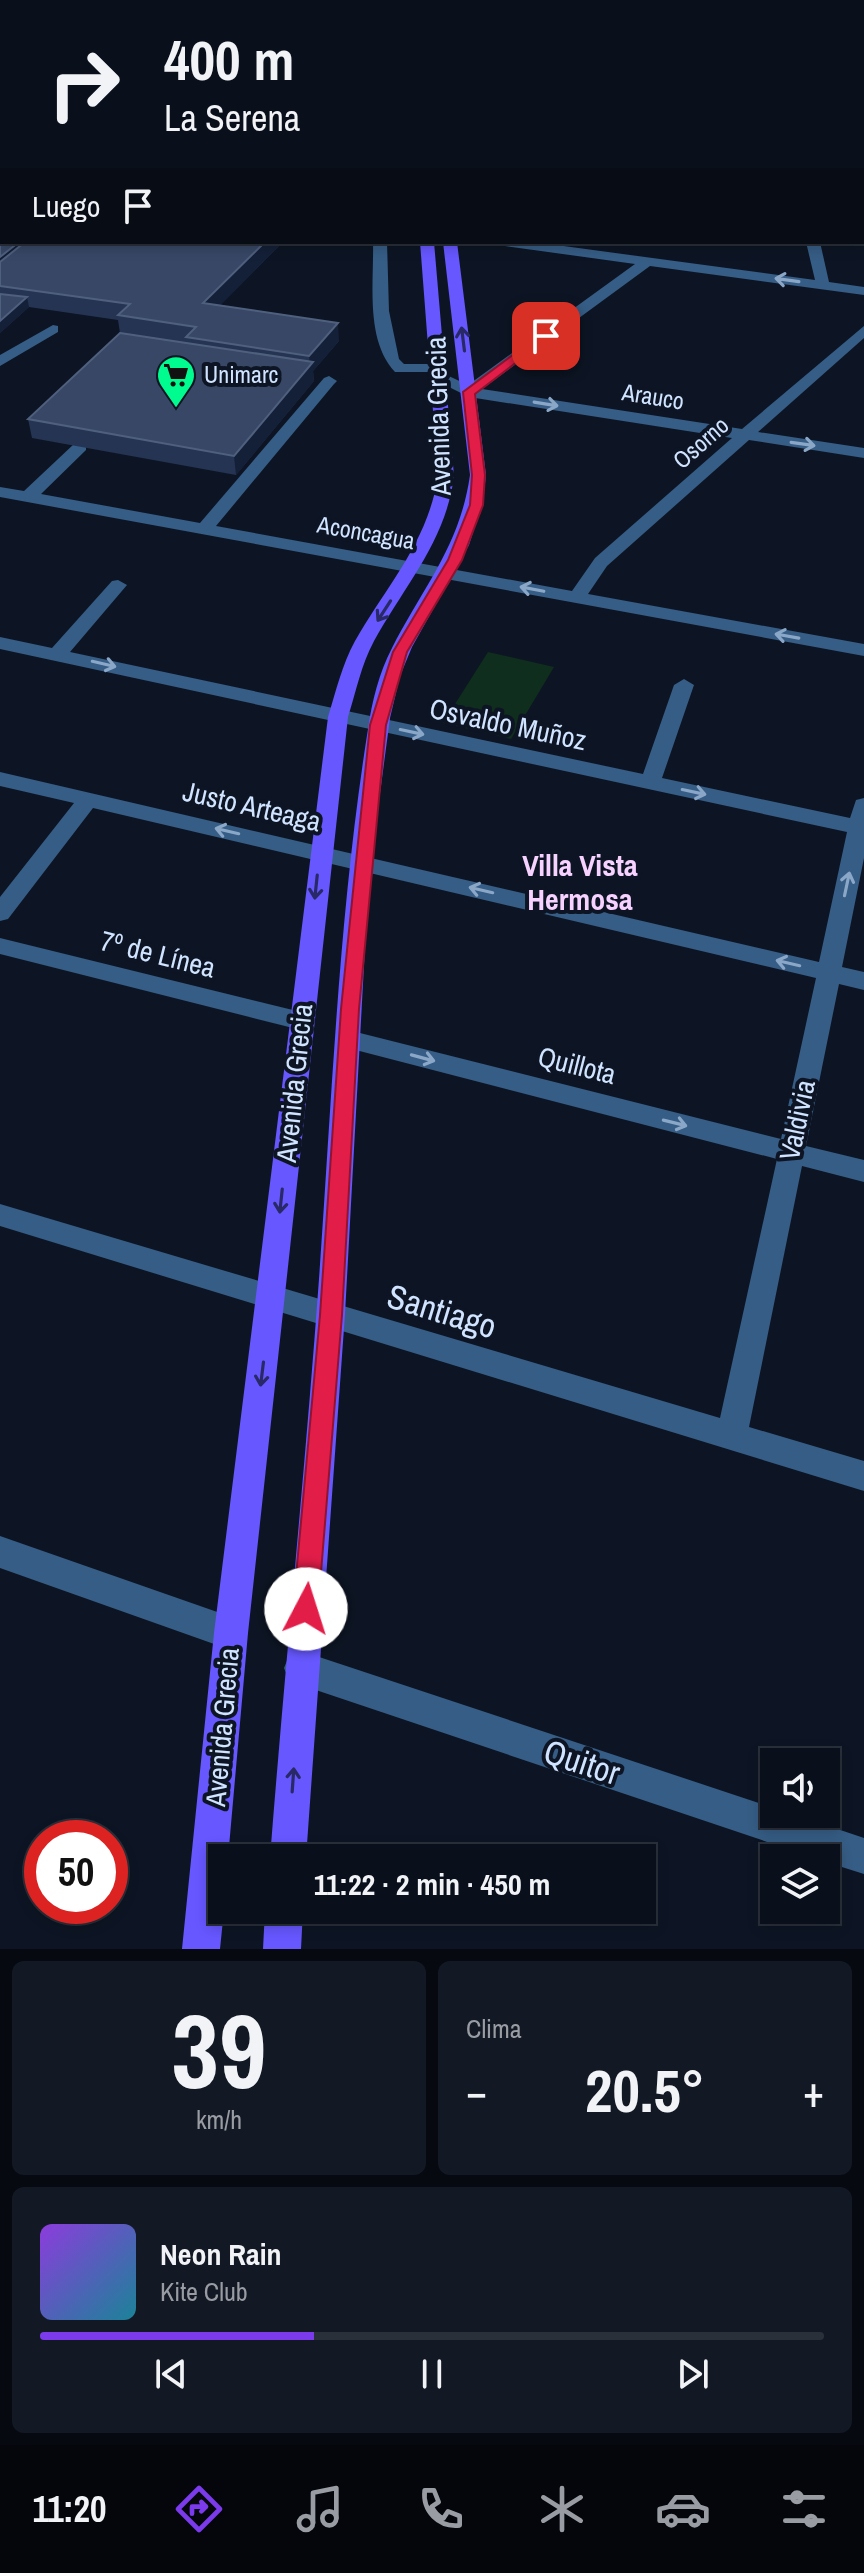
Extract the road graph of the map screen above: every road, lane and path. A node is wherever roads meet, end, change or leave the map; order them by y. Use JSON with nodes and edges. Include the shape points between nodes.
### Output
{"nodes":[{"id":1,"x":380,"y":244,"type":"edge"},
{"id":2,"x":427,"y":244,"type":"edge"},
{"id":3,"x":450,"y":244,"type":"edge"},
{"id":4,"x":520,"y":244,"type":"edge"},
{"id":5,"x":813,"y":244,"type":"edge"},
{"id":6,"x":648,"y":261,"type":"junction"},
{"id":7,"x":823,"y":285,"type":"junction"},
{"id":8,"x":864,"y":291,"type":"edge"},
{"id":9,"x":53,"y":329,"type":"dead end"},
{"id":10,"x":864,"y":330,"type":"edge"},
{"id":11,"x":0,"y":361,"type":"edge"},
{"id":12,"x":438,"y":372,"type":"junction"},
{"id":13,"x":329,"y":381,"type":"dead end"},
{"id":14,"x":469,"y":392,"type":"junction"},
{"id":15,"x":747,"y":436,"type":"junction"},
{"id":16,"x":80,"y":447,"type":"edge"},
{"id":17,"x":864,"y":453,"type":"edge"},
{"id":18,"x":2,"y":494,"type":"edge"},
{"id":19,"x":28,"y":497,"type":"junction"},
{"id":20,"x":205,"y":528,"type":"junction"},
{"id":21,"x":414,"y":567,"type":"junction"},
{"id":22,"x":447,"y":574,"type":"junction"},
{"id":23,"x":118,"y":585,"type":"dead end"},
{"id":24,"x":576,"y":598,"type":"junction"},
{"id":25,"x":0,"y":643,"type":"edge"},
{"id":26,"x":864,"y":650,"type":"edge"},
{"id":27,"x":58,"y":654,"type":"junction"},
{"id":28,"x":684,"y":685,"type":"dead end"},
{"id":29,"x":338,"y":717,"type":"junction"},
{"id":30,"x":378,"y":725,"type":"junction"},
{"id":31,"x":0,"y":779,"type":"edge"},
{"id":32,"x":650,"y":783,"type":"junction"},
{"id":33,"x":88,"y":800,"type":"junction"},
{"id":34,"x":862,"y":820,"type":"edge"},
{"id":35,"x":320,"y":852,"type":"junction"},
{"id":36,"x":363,"y":862,"type":"junction"},
{"id":37,"x":0,"y":913,"type":"edge"},
{"id":38,"x":0,"y":946,"type":"edge"},
{"id":39,"x":828,"y":973,"type":"junction"},
{"id":40,"x":864,"y":981,"type":"edge"},
{"id":41,"x":301,"y":1021,"type":"junction"},
{"id":42,"x":348,"y":1039,"type":"junction"},
{"id":43,"x":790,"y":1152,"type":"junction"},
{"id":44,"x":864,"y":1171,"type":"edge"},
{"id":45,"x":0,"y":1215,"type":"edge"},
{"id":46,"x":271,"y":1297,"type":"junction"},
{"id":47,"x":331,"y":1315,"type":"junction"},
{"id":48,"x":732,"y":1436,"type":"junction"},
{"id":49,"x":864,"y":1476,"type":"edge"},
{"id":50,"x":0,"y":1552,"type":"edge"},
{"id":51,"x":231,"y":1633,"type":"junction"},
{"id":52,"x":301,"y":1668,"type":"junction"},
{"id":53,"x":289,"y":1844,"type":"edge"},
{"id":54,"x":864,"y":1856,"type":"edge"},
{"id":55,"x":283,"y":1924,"type":"edge"},
{"id":56,"x":201,"y":1949,"type":"edge"},
{"id":57,"x":282,"y":1949,"type":"edge"}],
"edges":[{"from":1,"to":12,"type":"street","via":[[388,357],[400,369]]},
{"from":2,"to":12,"type":"main road","name":"Avenida Grecia"},
{"from":14,"to":3,"type":"main road","name":"Avenida Grecia","one_way":true},
{"from":4,"to":6,"type":"street"},
{"from":5,"to":7,"type":"street"},
{"from":7,"to":6,"type":"street","one_way":true},
{"from":6,"to":14,"type":"street"},
{"from":7,"to":8,"type":"street"},
{"from":9,"to":11,"type":"street"},
{"from":10,"to":15,"type":"street","name":"Osorno"},
{"from":12,"to":14,"type":"street","name":"Arauco"},
{"from":12,"to":21,"type":"main road","name":"Avenida Grecia","via":[[444,501]]},
{"from":13,"to":20,"type":"street"},
{"from":14,"to":15,"type":"street","name":"Arauco","one_way":true},
{"from":14,"to":22,"type":"main road","name":"Avenida Grecia","via":[[477,505]]},
{"from":15,"to":17,"type":"street","name":"Arauco","one_way":true},
{"from":15,"to":24,"type":"street","name":"Osorno","via":[[601,562]]},
{"from":16,"to":19,"type":"street"},
{"from":18,"to":19,"type":"street","name":"Aconcagua"},
{"from":19,"to":20,"type":"street","name":"Aconcagua"},
{"from":20,"to":21,"type":"street","name":"Aconcagua"},
{"from":21,"to":22,"type":"street","name":"Aconcagua"},
{"from":21,"to":29,"type":"main road","name":"Avenida Grecia","one_way":true,"via":[[363,644]]},
{"from":24,"to":22,"type":"street","name":"Aconcagua","one_way":true},
{"from":22,"to":30,"type":"main road","name":"Avenida Grecia","via":[[400,652]]},
{"from":23,"to":27,"type":"street"},
{"from":26,"to":24,"type":"street","name":"Aconcagua","one_way":true},
{"from":25,"to":27,"type":"street","name":"Osvaldo Muñoz"},
{"from":27,"to":29,"type":"street","name":"Osvaldo Muñoz","one_way":true},
{"from":28,"to":32,"type":"street"},
{"from":29,"to":30,"type":"street","name":"Osvaldo Muñoz"},
{"from":29,"to":35,"type":"main road","name":"Avenida Grecia"},
{"from":30,"to":32,"type":"street","name":"Osvaldo Muñoz","one_way":true},
{"from":30,"to":36,"type":"main road","name":"Avenida Grecia"},
{"from":31,"to":33,"type":"street","name":"Justo Arteaga"},
{"from":32,"to":34,"type":"street","name":"Osvaldo Muñoz","one_way":true},
{"from":35,"to":33,"type":"street","name":"Justo Arteaga","one_way":true},
{"from":33,"to":37,"type":"street"},
{"from":39,"to":34,"type":"street","name":"Valdivia","one_way":true},
{"from":35,"to":36,"type":"street","name":"Justo Arteaga"},
{"from":35,"to":41,"type":"main road","name":"Avenida Grecia","one_way":true},
{"from":39,"to":36,"type":"street","name":"Justo Arteaga","one_way":true},
{"from":36,"to":42,"type":"main road","name":"Avenida Grecia"},
{"from":38,"to":41,"type":"street","name":"7º de Línea"},
{"from":39,"to":40,"type":"street","name":"Justo Arteaga"},
{"from":39,"to":43,"type":"street","name":"Valdivia"},
{"from":41,"to":46,"type":"main road","name":"Avenida Grecia","one_way":true},
{"from":42,"to":43,"type":"street","name":"Quillota","one_way":true},
{"from":42,"to":47,"type":"main road","name":"Avenida Grecia"},
{"from":43,"to":44,"type":"street","name":"Quillota"},
{"from":43,"to":48,"type":"street","name":"Valdivia"},
{"from":45,"to":46,"type":"street","name":"Santiago"},
{"from":46,"to":47,"type":"street","name":"Santiago"},
{"from":46,"to":51,"type":"main road","name":"Avenida Grecia","one_way":true},
{"from":47,"to":48,"type":"street","name":"Santiago"},
{"from":47,"to":52,"type":"main road","name":"Avenida Grecia"},
{"from":48,"to":49,"type":"street","name":"Santiago"},
{"from":50,"to":51,"type":"street"},
{"from":51,"to":56,"type":"main road","name":"Avenida Grecia"},
{"from":53,"to":52,"type":"main road","name":"Avenida Grecia","one_way":true},
{"from":52,"to":54,"type":"street","name":"Quitor"},
{"from":55,"to":57,"type":"main road"}]}
